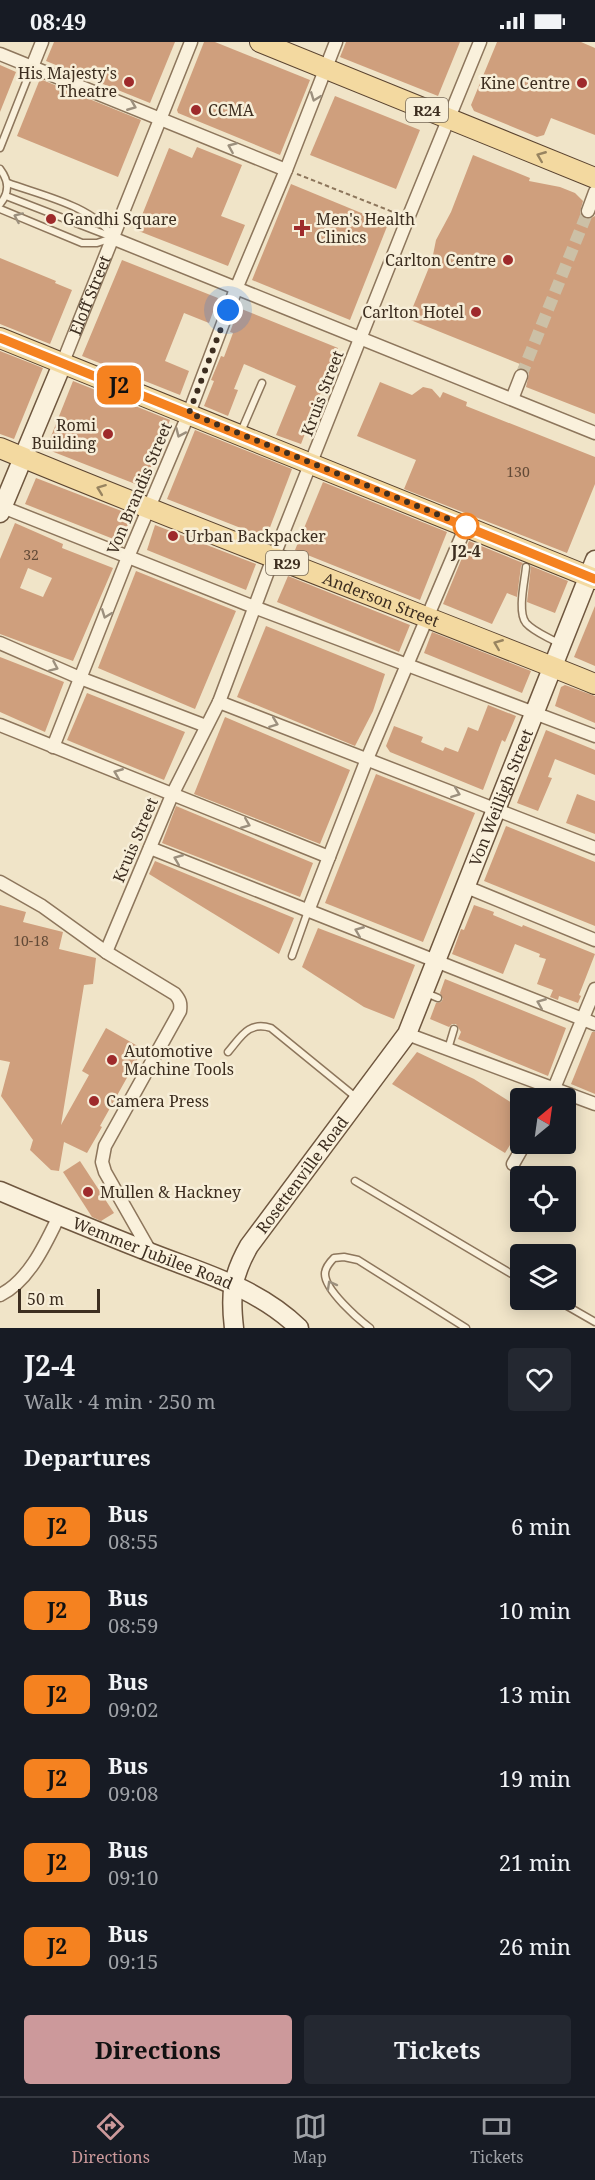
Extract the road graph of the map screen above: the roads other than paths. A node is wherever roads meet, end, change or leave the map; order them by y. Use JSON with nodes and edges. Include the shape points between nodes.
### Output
{"nodes":[{"id":1,"x":42,"y":42,"type":"edge"},
{"id":2,"x":191,"y":42,"type":"edge"},
{"id":3,"x":260,"y":42,"type":"edge"},
{"id":4,"x":336,"y":42,"type":"edge"},
{"id":5,"x":480,"y":42,"type":"edge"},
{"id":6,"x":0,"y":54,"type":"edge"},
{"id":7,"x":32,"y":67,"type":"junction"},
{"id":8,"x":326,"y":69,"type":"junction"},
{"id":9,"x":162,"y":118,"type":"junction"},
{"id":10,"x":448,"y":118,"type":"junction"},
{"id":11,"x":0,"y":148,"type":"edge"},
{"id":12,"x":0,"y":169,"type":"edge"},
{"id":13,"x":286,"y":170,"type":"junction"},
{"id":14,"x":595,"y":178,"type":"edge"},
{"id":15,"x":8,"y":183,"type":"junction"},
{"id":16,"x":595,"y":192,"type":"edge"},
{"id":17,"x":6,"y":196,"type":"junction"},
{"id":18,"x":0,"y":204,"type":"edge"},
{"id":19,"x":0,"y":209,"type":"edge"},
{"id":20,"x":588,"y":211,"type":"tunnel mouth"},
{"id":21,"x":112,"y":238,"type":"junction"},
{"id":22,"x":236,"y":289,"type":"junction"},
{"id":23,"x":0,"y":338,"type":"edge"},
{"id":24,"x":360,"y":338,"type":"junction"},
{"id":25,"x":63,"y":362,"type":"junction"},
{"id":26,"x":521,"y":376,"type":"tunnel mouth"},
{"id":27,"x":262,"y":383,"type":"dead end"},
{"id":28,"x":512,"y":399,"type":"junction"},
{"id":29,"x":189,"y":413,"type":"junction"},
{"id":30,"x":595,"y":433,"type":"edge"},
{"id":31,"x":240,"y":434,"type":"junction"},
{"id":32,"x":0,"y":448,"type":"edge"},
{"id":33,"x":23,"y":458,"type":"junction"},
{"id":34,"x":312,"y":464,"type":"junction"},
{"id":35,"x":148,"y":507,"type":"junction"},
{"id":36,"x":1,"y":509,"type":"edge"},
{"id":37,"x":466,"y":526,"type":"junction"},
{"id":38,"x":128,"y":557,"type":"junction"},
{"id":39,"x":273,"y":558,"type":"junction"},
{"id":40,"x":526,"y":567,"type":"dead end"},
{"id":41,"x":593,"y":572,"type":"edge"},
{"id":42,"x":254,"y":607,"type":"junction"},
{"id":43,"x":429,"y":617,"type":"junction"},
{"id":44,"x":0,"y":643,"type":"edge"},
{"id":45,"x":561,"y":644,"type":"junction"},
{"id":46,"x":408,"y":664,"type":"junction"},
{"id":47,"x":552,"y":666,"type":"junction"},
{"id":48,"x":80,"y":678,"type":"junction"},
{"id":49,"x":595,"y":684,"type":"edge"},
{"id":50,"x":219,"y":702,"type":"junction"},
{"id":51,"x":534,"y":712,"type":"junction"},
{"id":52,"x":0,"y":725,"type":"edge"},
{"id":53,"x":206,"y":726,"type":"junction"},
{"id":54,"x":595,"y":736,"type":"edge"},
{"id":55,"x":53,"y":747,"type":"junction"},
{"id":56,"x":367,"y":759,"type":"junction"},
{"id":57,"x":172,"y":795,"type":"junction"},
{"id":58,"x":495,"y":808,"type":"junction"},
{"id":59,"x":150,"y":848,"type":"junction"},
{"id":60,"x":595,"y":848,"type":"edge"},
{"id":61,"x":329,"y":857,"type":"junction"},
{"id":62,"x":0,"y":882,"type":"edge"},
{"id":63,"x":464,"y":886,"type":"junction"},
{"id":64,"x":308,"y":911,"type":"junction"},
{"id":65,"x":595,"y":940,"type":"edge"},
{"id":66,"x":106,"y":952,"type":"junction"},
{"id":67,"x":292,"y":956,"type":"dead end"},
{"id":68,"x":435,"y":961,"type":"junction"},
{"id":69,"x":595,"y":989,"type":"edge"},
{"id":70,"x":583,"y":1019,"type":"junction"},
{"id":71,"x":595,"y":1024,"type":"edge"},
{"id":72,"x":454,"y":1029,"type":"dead end"},
{"id":73,"x":407,"y":1034,"type":"junction"},
{"id":74,"x":448,"y":1049,"type":"junction"},
{"id":75,"x":228,"y":1053,"type":"dead end"},
{"id":76,"x":541,"y":1088,"type":"edge"},
{"id":77,"x":555,"y":1088,"type":"edge"},
{"id":78,"x":358,"y":1099,"type":"junction"},
{"id":79,"x":576,"y":1099,"type":"edge"},
{"id":80,"x":595,"y":1104,"type":"edge"},
{"id":81,"x":519,"y":1154,"type":"edge"},
{"id":82,"x":513,"y":1164,"type":"dead end"},
{"id":83,"x":356,"y":1181,"type":"dead end"},
{"id":84,"x":0,"y":1191,"type":"edge"},
{"id":85,"x":59,"y":1216,"type":"junction"},
{"id":86,"x":151,"y":1253,"type":"junction"},
{"id":87,"x":510,"y":1273,"type":"edge"},
{"id":88,"x":232,"y":1283,"type":"junction"},
{"id":89,"x":0,"y":1295,"type":"edge"},
{"id":90,"x":574,"y":1310,"type":"edge"},
{"id":91,"x":595,"y":1322,"type":"edge"},
{"id":92,"x":234,"y":1328,"type":"edge"},
{"id":93,"x":299,"y":1328,"type":"edge"},
{"id":94,"x":370,"y":1328,"type":"edge"},
{"id":95,"x":466,"y":1328,"type":"edge"}],
"edges":[{"from":1,"to":7,"type":"street"},
{"from":2,"to":9,"type":"street","name":"Eloff Street"},
{"from":3,"to":8,"type":"main road","number":"R24"},
{"from":4,"to":8,"type":"street","name":"Von Brandis Street"},
{"from":5,"to":10,"type":"street","name":"Kruis Street"},
{"from":6,"to":7,"type":"street"},
{"from":7,"to":9,"type":"street","one_way":true},
{"from":7,"to":11,"type":"lane"},
{"from":8,"to":10,"type":"main road","number":"R24"},
{"from":8,"to":13,"type":"street","name":"Von Brandis Street","one_way":true},
{"from":13,"to":9,"type":"street","one_way":true},
{"from":9,"to":21,"type":"street","name":"Eloff Street"},
{"from":14,"to":10,"type":"main road","number":"R24","one_way":true},
{"from":10,"to":24,"type":"street","name":"Kruis Street"},
{"from":12,"to":15,"type":"lane"},
{"from":13,"to":22,"type":"street","name":"Von Brandis Street"},
{"from":15,"to":17,"type":"lane"},
{"from":15,"to":21,"type":"lane","via":[[87,213],[104,224]]},
{"from":16,"to":20,"type":"street"},
{"from":17,"to":18,"type":"lane"},
{"from":17,"to":21,"type":"lane"},
{"from":21,"to":19,"type":"lane","one_way":true,"via":[[82,243]]},
{"from":21,"to":22,"type":"street"},
{"from":21,"to":25,"type":"street","name":"Eloff Street"},
{"from":22,"to":24,"type":"street"},
{"from":22,"to":29,"type":"street","name":"Von Brandis Street"},
{"from":23,"to":25,"type":"main road"},
{"from":24,"to":28,"type":"street"},
{"from":24,"to":34,"type":"street","name":"Kruis Street"},
{"from":25,"to":29,"type":"main road"},
{"from":25,"to":33,"type":"main road","name":"Eloff Street"},
{"from":26,"to":28,"type":"street"},
{"from":27,"to":31,"type":"lane"},
{"from":28,"to":30,"type":"street"},
{"from":29,"to":31,"type":"main road"},
{"from":29,"to":35,"type":"street","name":"Von Brandis Street","one_way":true},
{"from":31,"to":34,"type":"main road"},
{"from":32,"to":33,"type":"main road","name":"Anderson Street","number":"R29"},
{"from":35,"to":33,"type":"main road","name":"Anderson Street","number":"R29","one_way":true},
{"from":33,"to":36,"type":"main road","name":"Eloff Street"},
{"from":34,"to":37,"type":"main road"},
{"from":34,"to":39,"type":"street","name":"Kruis Street"},
{"from":35,"to":38,"type":"street","name":"Von Brandis Street"},
{"from":35,"to":39,"type":"main road","name":"Anderson Street","number":"R29"},
{"from":36,"to":38,"type":"street"},
{"from":37,"to":41,"type":"main road"},
{"from":37,"to":43,"type":"street"},
{"from":38,"to":42,"type":"street"},
{"from":38,"to":48,"type":"street","name":"Von Brandis Street","one_way":true},
{"from":39,"to":42,"type":"street","name":"Kruis Street"},
{"from":39,"to":43,"type":"main road","name":"Anderson Street","number":"R29"},
{"from":40,"to":45,"type":"lane","via":[[523,617],[527,624]]},
{"from":41,"to":45,"type":"main road","name":"Von Weilligh Street"},
{"from":42,"to":46,"type":"street"},
{"from":42,"to":50,"type":"street","name":"Kruis Street"},
{"from":43,"to":46,"type":"street"},
{"from":47,"to":43,"type":"main road","name":"Anderson Street","number":"R29","one_way":true},
{"from":44,"to":48,"type":"street","one_way":true},
{"from":45,"to":47,"type":"main road","name":"Von Weilligh Street"},
{"from":46,"to":51,"type":"street"},
{"from":46,"to":56,"type":"street"},
{"from":47,"to":49,"type":"main road","name":"Anderson Street","number":"R29"},
{"from":47,"to":51,"type":"main road","name":"Von Weilligh Street"},
{"from":48,"to":53,"type":"street"},
{"from":48,"to":55,"type":"street","name":"Von Brandis Street"},
{"from":50,"to":53,"type":"street","name":"Kruis Street"},
{"from":50,"to":56,"type":"street","one_way":true},
{"from":51,"to":54,"type":"street"},
{"from":51,"to":58,"type":"main road","name":"Von Weilligh Street"},
{"from":52,"to":55,"type":"street"},
{"from":53,"to":57,"type":"street","name":"Kruis Street"},
{"from":57,"to":55,"type":"street","one_way":true},
{"from":56,"to":58,"type":"street","one_way":true},
{"from":56,"to":61,"type":"street"},
{"from":57,"to":59,"type":"street","name":"Kruis Street"},
{"from":57,"to":61,"type":"street","one_way":true},
{"from":58,"to":60,"type":"street"},
{"from":58,"to":63,"type":"main road","name":"Von Weilligh Street"},
{"from":64,"to":59,"type":"street","one_way":true},
{"from":59,"to":66,"type":"street","name":"Kruis Street"},
{"from":61,"to":64,"type":"street"},
{"from":62,"to":66,"type":"street","via":[[42,906]]},
{"from":63,"to":65,"type":"street"},
{"from":63,"to":68,"type":"main road","name":"Von Weilligh Street"},
{"from":64,"to":67,"type":"lane"},
{"from":68,"to":64,"type":"street","one_way":true},
{"from":66,"to":86,"type":"street","via":[[175,994],[181,1004],[103,1155],[105,1172]]},
{"from":70,"to":68,"type":"street","one_way":true},
{"from":68,"to":73,"type":"main road","name":"Von Weilligh Street","via":[[430,995]]},
{"from":69,"to":70,"type":"street"},
{"from":70,"to":71,"type":"street"},
{"from":70,"to":77,"type":"street"},
{"from":72,"to":74,"type":"lane"},
{"from":73,"to":74,"type":"street"},
{"from":73,"to":78,"type":"main road","name":"Rosettenville Road"},
{"from":74,"to":76,"type":"street"},
{"from":75,"to":78,"type":"lane","via":[[250,1028],[259,1024],[271,1028]]},
{"from":78,"to":88,"type":"main road","name":"Rosettenville Road","via":[[249,1246]]},
{"from":79,"to":80,"type":"street"},
{"from":81,"to":82,"type":"street"},
{"from":83,"to":87,"type":"lane"},
{"from":84,"to":85,"type":"main road","name":"Wemmer Jubilee Road"},
{"from":85,"to":86,"type":"main road","name":"Wemmer Jubilee Road"},
{"from":85,"to":89,"type":"street","via":[[26,1272]]},
{"from":86,"to":88,"type":"main road","name":"Wemmer Jubilee Road"},
{"from":88,"to":92,"type":"main road","name":"Rosettenville Road"},
{"from":88,"to":93,"type":"main road","name":"Wemmer Jubilee Road"},
{"from":90,"to":91,"type":"lane"},
{"from":94,"to":95,"type":"lane","one_way":true,"via":[[329,1286],[325,1274],[334,1258],[358,1260]]}]}
